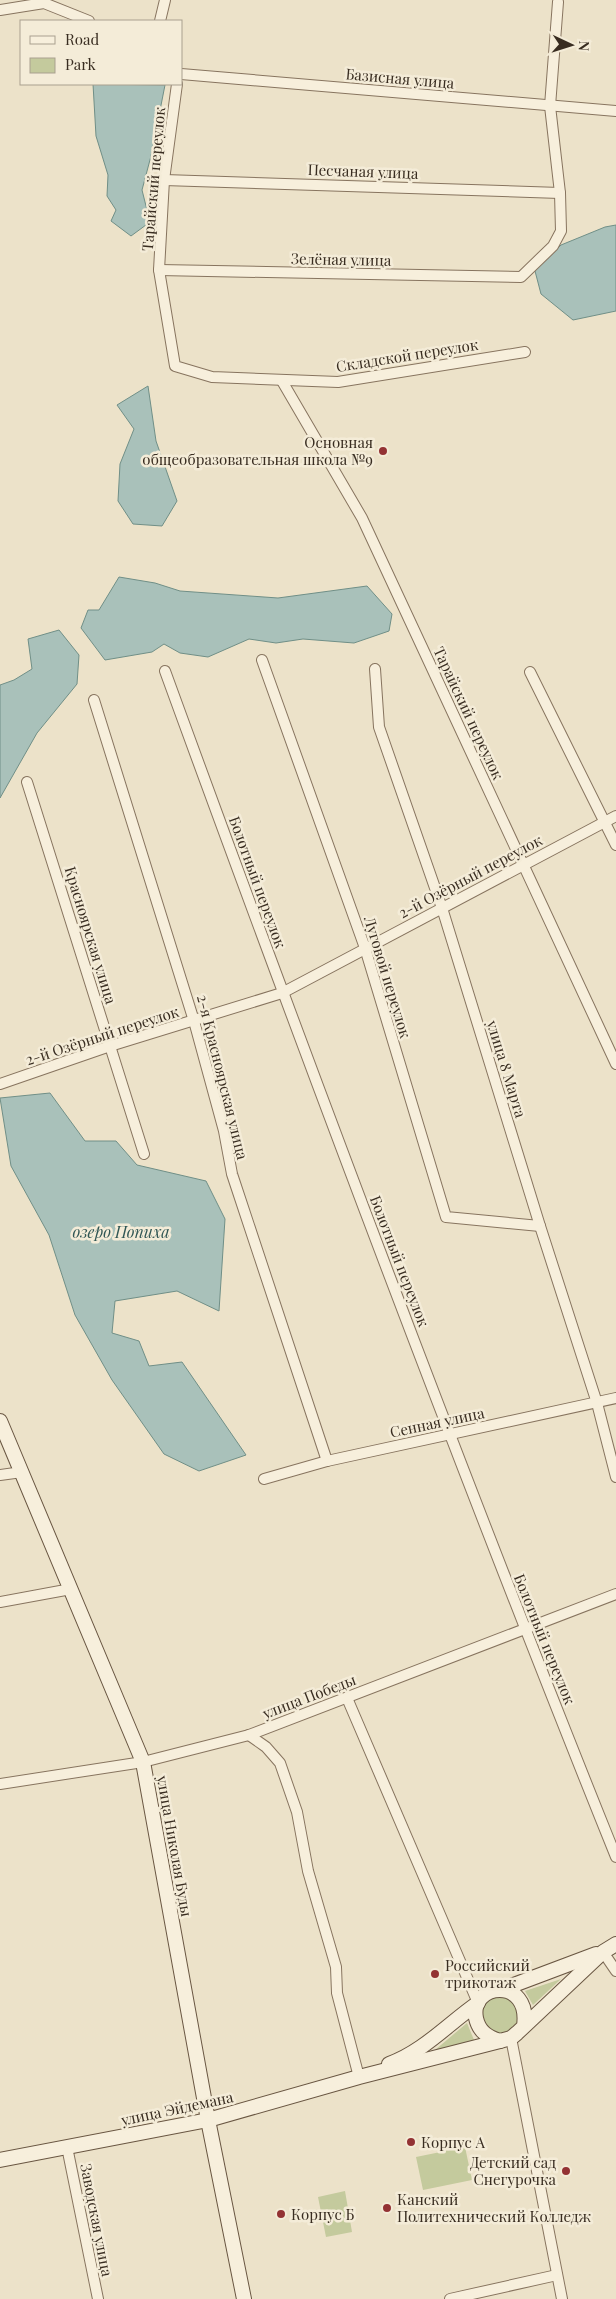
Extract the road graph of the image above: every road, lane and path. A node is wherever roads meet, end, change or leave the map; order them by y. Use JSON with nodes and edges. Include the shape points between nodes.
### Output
{"nodes":[{"id":1,"x":164,"y":0,"type":"edge"},
{"id":2,"x":558,"y":2,"type":"dead end"},
{"id":3,"x":0,"y":10,"type":"edge"},
{"id":4,"x":87,"y":20,"type":"edge"},
{"id":5,"x":160,"y":20,"type":"edge"},
{"id":6,"x":182,"y":74,"type":"edge"},
{"id":7,"x":178,"y":85,"type":"edge"},
{"id":8,"x":550,"y":106,"type":"junction"},
{"id":9,"x":616,"y":111,"type":"edge"},
{"id":10,"x":164,"y":180,"type":"junction"},
{"id":11,"x":560,"y":193,"type":"junction"},
{"id":12,"x":159,"y":270,"type":"junction"},
{"id":13,"x":525,"y":352,"type":"dead end"},
{"id":14,"x":175,"y":366,"type":"joint"},
{"id":15,"x":282,"y":381,"type":"junction"},
{"id":16,"x":262,"y":660,"type":"dead end"},
{"id":17,"x":375,"y":670,"type":"dead end"},
{"id":18,"x":165,"y":671,"type":"dead end"},
{"id":19,"x":530,"y":672,"type":"dead end"},
{"id":20,"x":94,"y":700,"type":"dead end"},
{"id":21,"x":27,"y":782,"type":"dead end"},
{"id":22,"x":616,"y":816,"type":"edge"},
{"id":23,"x":604,"y":822,"type":"junction"},
{"id":24,"x":616,"y":845,"type":"edge"},
{"id":25,"x":524,"y":866,"type":"junction"},
{"id":26,"x":442,"y":908,"type":"junction"},
{"id":27,"x":365,"y":948,"type":"junction"},
{"id":28,"x":282,"y":993,"type":"junction"},
{"id":29,"x":194,"y":1022,"type":"junction"},
{"id":30,"x":110,"y":1046,"type":"junction"},
{"id":31,"x":616,"y":1064,"type":"edge"},
{"id":32,"x":0,"y":1084,"type":"edge"},
{"id":33,"x":144,"y":1154,"type":"dead end"},
{"id":34,"x":540,"y":1226,"type":"junction"},
{"id":35,"x":616,"y":1398,"type":"edge"},
{"id":36,"x":597,"y":1404,"type":"junction"},
{"id":37,"x":0,"y":1421,"type":"edge"},
{"id":38,"x":450,"y":1435,"type":"junction"},
{"id":39,"x":327,"y":1461,"type":"junction"},
{"id":40,"x":22,"y":1472,"type":"junction"},
{"id":41,"x":0,"y":1475,"type":"edge"},
{"id":42,"x":616,"y":1477,"type":"edge"},
{"id":43,"x":264,"y":1478,"type":"dead end"},
{"id":44,"x":71,"y":1588,"type":"junction"},
{"id":45,"x":616,"y":1594,"type":"edge"},
{"id":46,"x":0,"y":1602,"type":"edge"},
{"id":47,"x":524,"y":1629,"type":"junction"},
{"id":48,"x":347,"y":1698,"type":"junction"},
{"id":49,"x":249,"y":1735,"type":"junction"},
{"id":50,"x":143,"y":1762,"type":"junction"},
{"id":51,"x":0,"y":1784,"type":"edge"},
{"id":52,"x":616,"y":1857,"type":"edge"},
{"id":53,"x":616,"y":1944,"type":"edge"},
{"id":54,"x":603,"y":1952,"type":"junction"},
{"id":55,"x":616,"y":1971,"type":"edge"},
{"id":56,"x":503,"y":1989,"type":"junction"},
{"id":57,"x":478,"y":2003,"type":"junction"},
{"id":58,"x":524,"y":2026,"type":"junction"},
{"id":59,"x":505,"y":2040,"type":"junction"},
{"id":60,"x":359,"y":2077,"type":"junction"},
{"id":61,"x":208,"y":2120,"type":"junction"},
{"id":62,"x":67,"y":2147,"type":"junction"},
{"id":63,"x":0,"y":2160,"type":"edge"},
{"id":64,"x":557,"y":2275,"type":"junction"},
{"id":65,"x":98,"y":2299,"type":"edge"},
{"id":66,"x":244,"y":2299,"type":"edge"},
{"id":67,"x":450,"y":2299,"type":"edge"},
{"id":68,"x":562,"y":2299,"type":"edge"}],
"edges":[{"from":1,"to":5,"type":"street"},
{"from":2,"to":8,"type":"street"},
{"from":3,"to":4,"type":"street","via":[[44,2]]},
{"from":6,"to":8,"type":"street","name":"Базисная улица"},
{"from":7,"to":10,"type":"street","name":"Тарайский переулок"},
{"from":8,"to":9,"type":"street","name":"Базисная улица"},
{"from":8,"to":11,"type":"street"},
{"from":10,"to":11,"type":"street","name":"Песчаная улица"},
{"from":10,"to":12,"type":"street","name":"Тарайский переулок"},
{"from":11,"to":12,"type":"street","name":"Зелёная улица","via":[[558,239],[521,277]]},
{"from":12,"to":14,"type":"street","name":"Тарайский переулок"},
{"from":13,"to":15,"type":"street","name":"Складской переулок","via":[[338,382]]},
{"from":14,"to":15,"type":"street","name":"Складской переулок","via":[[212,377]]},
{"from":15,"to":25,"type":"street","name":"Тарайский переулок","via":[[362,518]]},
{"from":16,"to":27,"type":"street","name":"Луговой переулок"},
{"from":17,"to":26,"type":"street","name":"улица 8 Марта","via":[[379,727]]},
{"from":18,"to":28,"type":"street","name":"Болотный переулок"},
{"from":19,"to":23,"type":"street"},
{"from":20,"to":29,"type":"street","name":"2-я Красноярская улица"},
{"from":21,"to":30,"type":"street","name":"Красноярская улица"},
{"from":22,"to":23,"type":"street","name":"2-й Озёрный переулок"},
{"from":23,"to":24,"type":"street"},
{"from":23,"to":25,"type":"street","name":"2-й Озёрный переулок"},
{"from":25,"to":26,"type":"street","name":"2-й Озёрный переулок"},
{"from":25,"to":31,"type":"street","name":"Тарайский переулок"},
{"from":26,"to":27,"type":"street","name":"2-й Озёрный переулок"},
{"from":26,"to":34,"type":"street","name":"улица 8 Марта"},
{"from":27,"to":28,"type":"street","name":"2-й Озёрный переулок"},
{"from":27,"to":34,"type":"street","name":"Луговой переулок","via":[[446,1218]]},
{"from":28,"to":29,"type":"street","name":"2-й Озёрный переулок"},
{"from":28,"to":38,"type":"street","name":"Болотный переулок"},
{"from":29,"to":30,"type":"street","name":"2-й Озёрный переулок"},
{"from":29,"to":39,"type":"street","name":"2-я Красноярская улица","via":[[224,1131],[232,1174]]},
{"from":30,"to":32,"type":"street","name":"2-й Озёрный переулок"},
{"from":30,"to":33,"type":"street","name":"Красноярская улица"},
{"from":34,"to":36,"type":"street","name":"улица 8 Марта"},
{"from":35,"to":36,"type":"street","name":"Сенная улица"},
{"from":36,"to":38,"type":"street","name":"Сенная улица"},
{"from":36,"to":42,"type":"street","name":"улица 8 Марта"},
{"from":37,"to":40,"type":"main road","name":"улица Николая Буды"},
{"from":38,"to":39,"type":"street","name":"Сенная улица"},
{"from":38,"to":47,"type":"street","name":"Болотный переулок"},
{"from":39,"to":43,"type":"street","name":"Сенная улица"},
{"from":40,"to":41,"type":"street"},
{"from":40,"to":44,"type":"main road","name":"улица Николая Буды"},
{"from":44,"to":46,"type":"street"},
{"from":44,"to":50,"type":"main road","name":"улица Николая Буды"},
{"from":45,"to":47,"type":"street","name":"улица Победы"},
{"from":47,"to":48,"type":"street","name":"улица Победы"},
{"from":47,"to":52,"type":"street","name":"Болотный переулок"},
{"from":48,"to":49,"type":"street","name":"улица Победы"},
{"from":48,"to":57,"type":"street"},
{"from":49,"to":50,"type":"street","name":"улица Победы"},
{"from":49,"to":60,"type":"street","via":[[280,1763],[297,1812],[308,1871],[336,1967],[337,1993]]},
{"from":50,"to":51,"type":"street","name":"улица Победы"},
{"from":50,"to":61,"type":"main road","name":"улица Николая Буды"},
{"from":53,"to":54,"type":"main road"},
{"from":54,"to":55,"type":"street"},
{"from":54,"to":56,"type":"main road"},
{"from":54,"to":58,"type":"main road"},
{"from":56,"to":57,"type":"main road","via":[[485,1995]]},
{"from":56,"to":58,"type":"main road","via":[[514,1993],[522,2002],[526,2014]]},
{"from":57,"to":59,"type":"main road","via":[[477,2025],[483,2033]]},
{"from":57,"to":60,"type":"main road","via":[[400,2060]]},
{"from":58,"to":59,"type":"main road"},
{"from":59,"to":60,"type":"main road"},
{"from":59,"to":64,"type":"street"},
{"from":60,"to":61,"type":"main road","name":"улица Эйдемана"},
{"from":61,"to":62,"type":"main road","name":"улица Эйдемана"},
{"from":61,"to":66,"type":"main road","name":"улица Николая Буды"},
{"from":62,"to":63,"type":"main road","name":"улица Эйдемана"},
{"from":62,"to":65,"type":"street","name":"Заводская улица"},
{"from":64,"to":67,"type":"street"},
{"from":64,"to":68,"type":"street"}]}
